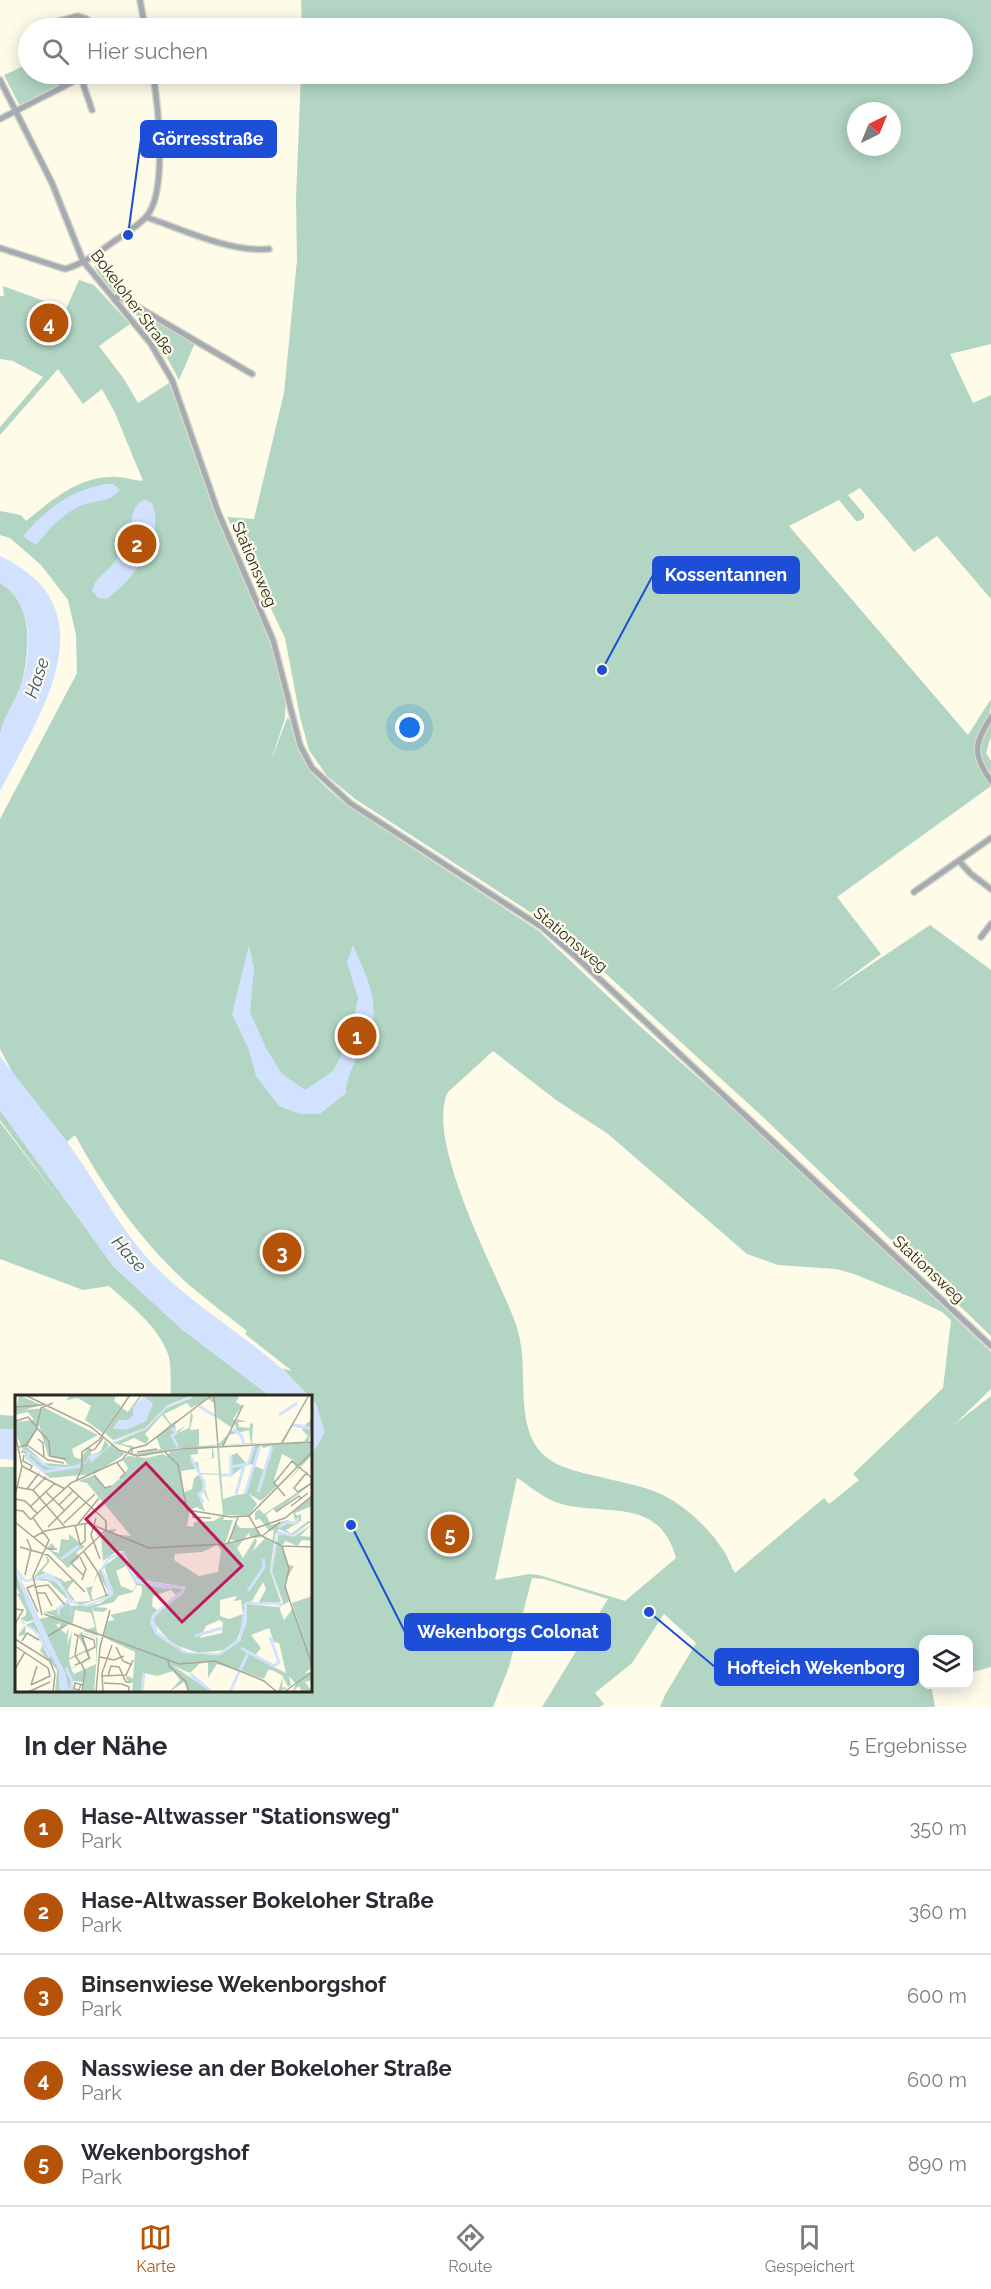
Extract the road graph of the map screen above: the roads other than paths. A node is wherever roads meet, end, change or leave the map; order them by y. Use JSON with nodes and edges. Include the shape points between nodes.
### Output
{"nodes":[{"id":1,"x":140,"y":0,"type":"edge"},
{"id":2,"x":143,"y":18,"type":"edge"},
{"id":3,"x":0,"y":80,"type":"edge"},
{"id":4,"x":61,"y":84,"type":"edge"},
{"id":5,"x":69,"y":84,"type":"edge"},
{"id":6,"x":83,"y":84,"type":"edge"},
{"id":7,"x":154,"y":84,"type":"edge"},
{"id":8,"x":63,"y":87,"type":"junction"},
{"id":9,"x":92,"y":110,"type":"dead end"},
{"id":10,"x":16,"y":111,"type":"junction"},
{"id":11,"x":0,"y":119,"type":"edge"},
{"id":12,"x":272,"y":127,"type":"dead end"},
{"id":13,"x":159,"y":133,"type":"junction"},
{"id":14,"x":146,"y":217,"type":"junction"},
{"id":15,"x":0,"y":248,"type":"edge"},
{"id":16,"x":269,"y":249,"type":"dead end"},
{"id":17,"x":83,"y":261,"type":"junction"},
{"id":18,"x":114,"y":299,"type":"junction"},
{"id":19,"x":252,"y":374,"type":"dead end"},
{"id":20,"x":218,"y":512,"type":"joint"},
{"id":21,"x":991,"y":717,"type":"edge"},
{"id":22,"x":991,"y":781,"type":"edge"},
{"id":23,"x":991,"y":838,"type":"edge"},
{"id":24,"x":959,"y":861,"type":"junction"},
{"id":25,"x":991,"y":889,"type":"edge"},
{"id":26,"x":914,"y":892,"type":"dead end"},
{"id":27,"x":991,"y":924,"type":"edge"},
{"id":28,"x":981,"y":937,"type":"dead end"},
{"id":29,"x":991,"y":1346,"type":"edge"}],
"edges":[{"from":1,"to":2,"type":"street"},
{"from":3,"to":10,"type":"street","name":"Bokeloher Straße"},
{"from":4,"to":8,"type":"street"},
{"from":5,"to":8,"type":"street"},
{"from":6,"to":9,"type":"street"},
{"from":7,"to":13,"type":"street"},
{"from":8,"to":10,"type":"street"},
{"from":10,"to":11,"type":"street"},
{"from":10,"to":17,"type":"street","name":"Bokeloher Straße","via":[[52,183]]},
{"from":12,"to":13,"type":"street","via":[[261,132]]},
{"from":13,"to":14,"type":"street","via":[[157,192]]},
{"from":14,"to":16,"type":"street","via":[[229,244]]},
{"from":14,"to":17,"type":"street"},
{"from":15,"to":17,"type":"street","via":[[65,269]]},
{"from":17,"to":18,"type":"street","name":"Bokeloher Straße"},
{"from":18,"to":19,"type":"street","via":[[126,300]]},
{"from":18,"to":20,"type":"street","name":"Bokeloher Straße","via":[[152,344],[172,381]]},
{"from":20,"to":29,"type":"street","name":"Stationsweg","via":[[273,640],[300,745],[322,779],[350,803],[543,928]]},
{"from":21,"to":22,"type":"street","via":[[976,744],[976,754]]},
{"from":23,"to":24,"type":"street"},
{"from":24,"to":25,"type":"street"},
{"from":24,"to":26,"type":"street"},
{"from":27,"to":28,"type":"street"}]}
